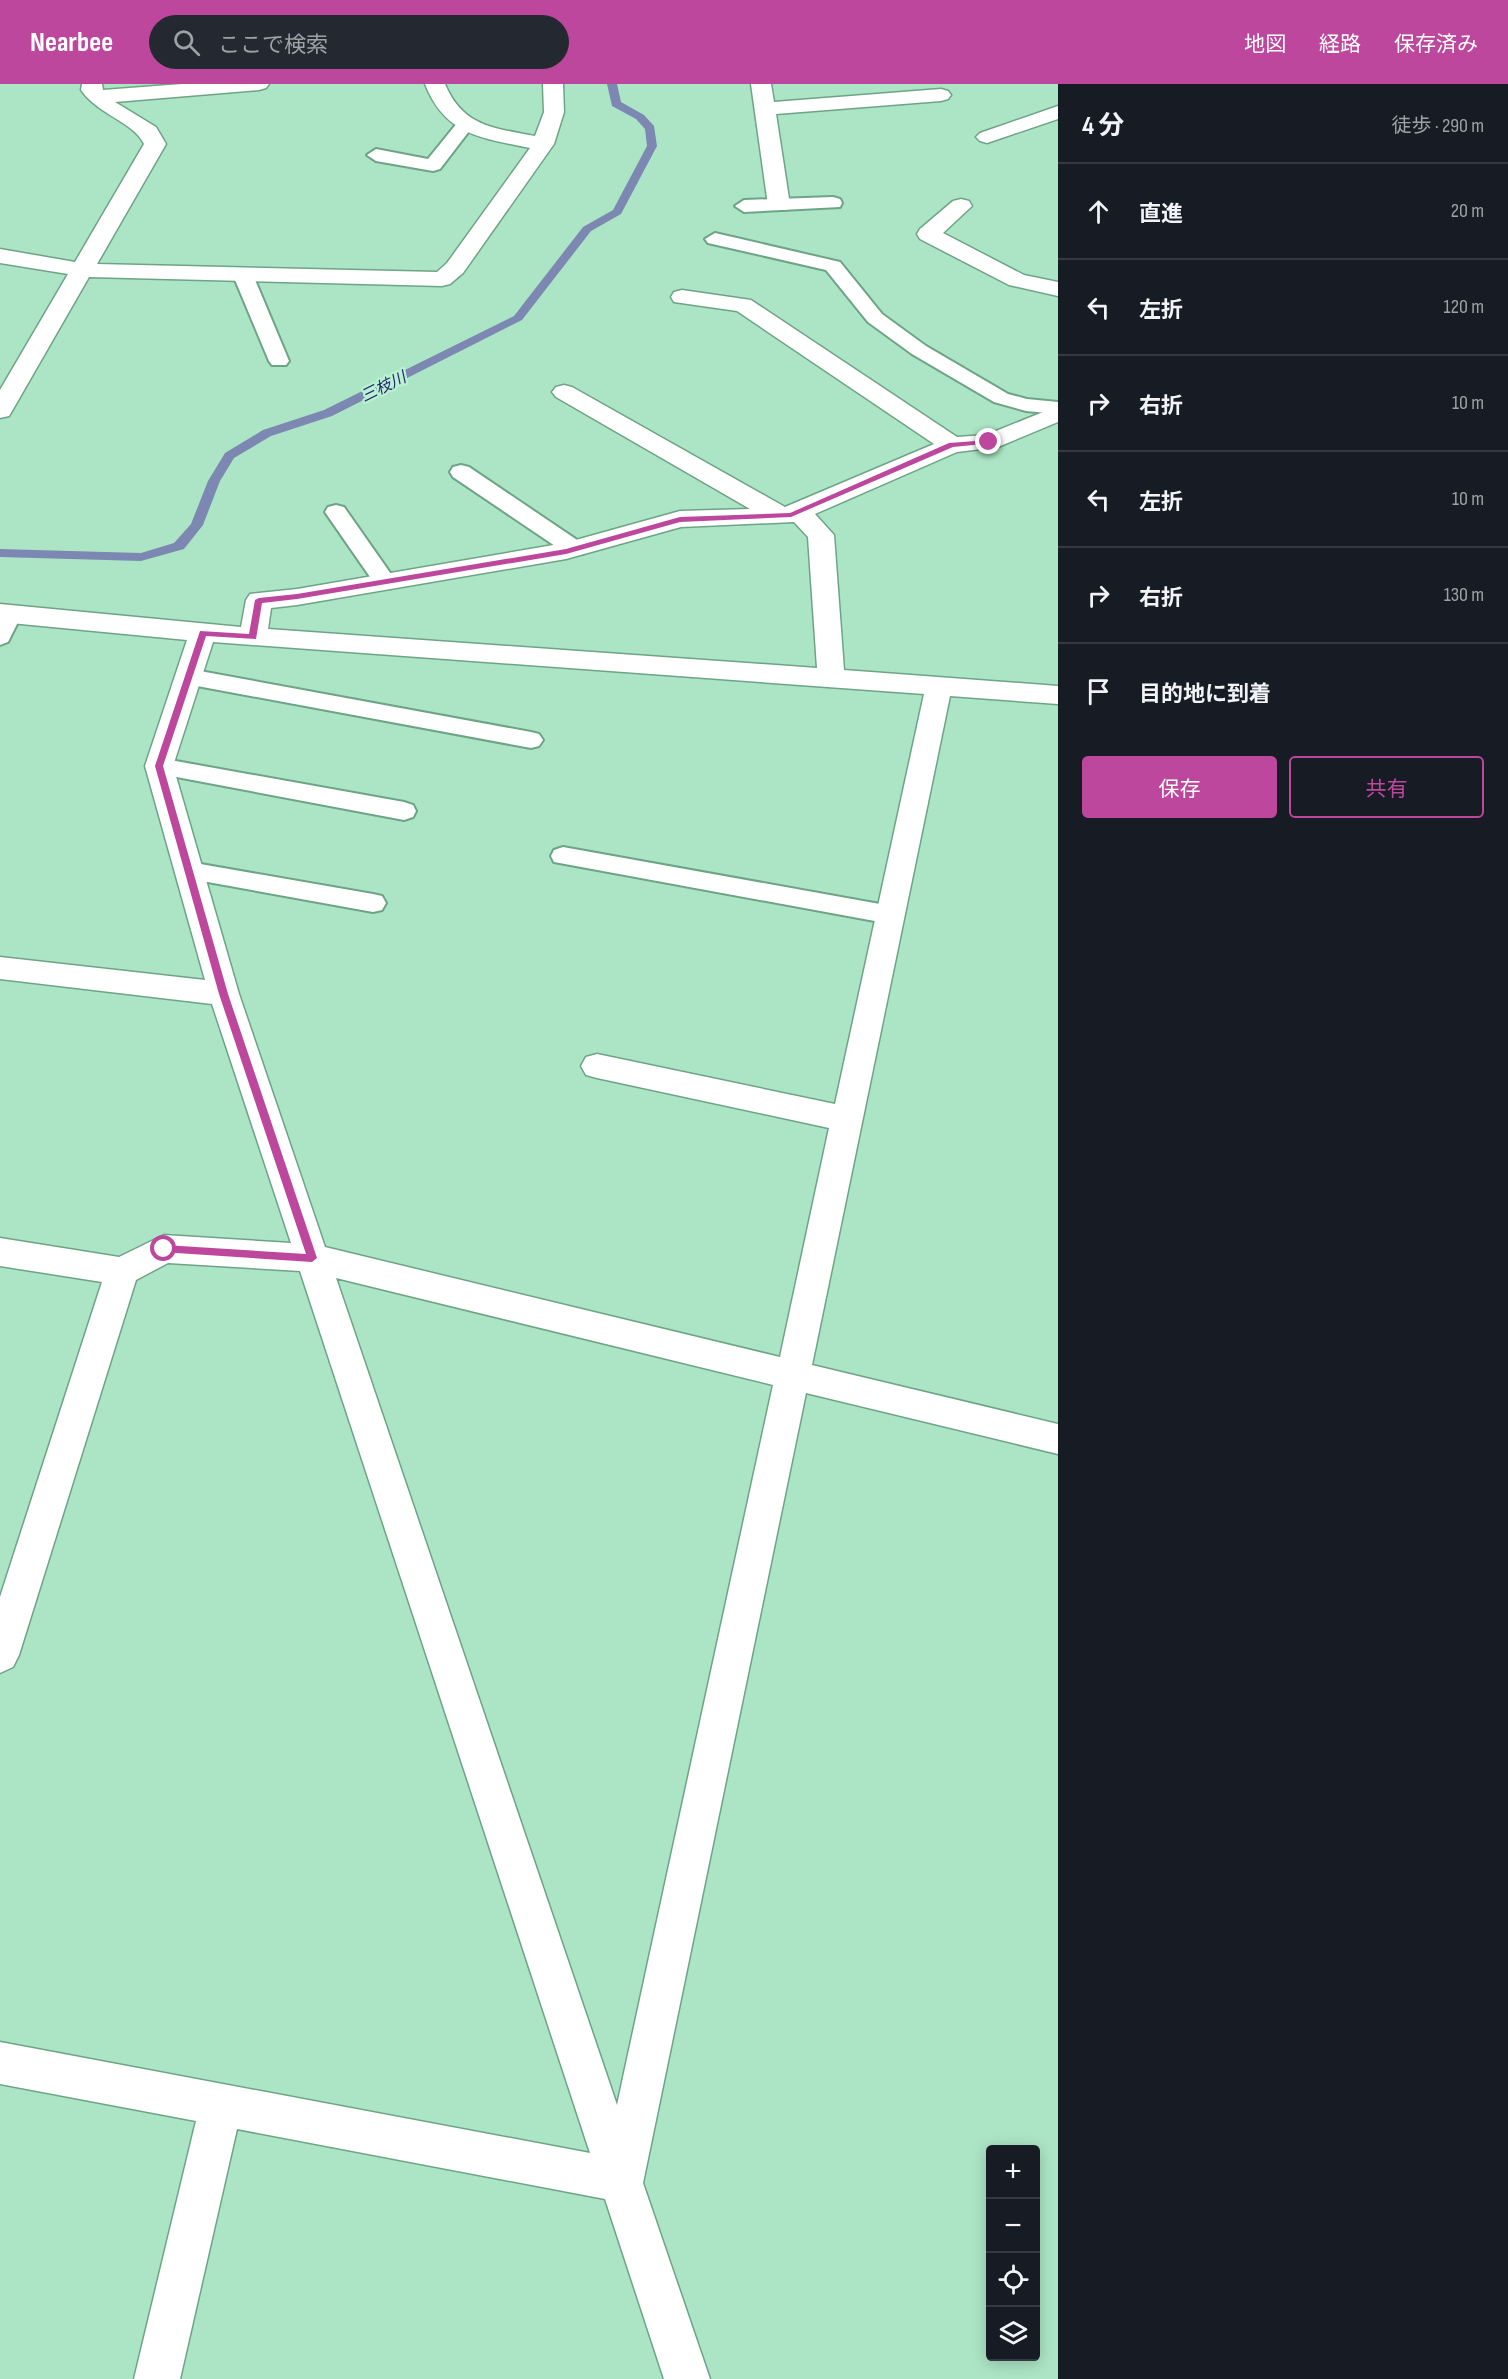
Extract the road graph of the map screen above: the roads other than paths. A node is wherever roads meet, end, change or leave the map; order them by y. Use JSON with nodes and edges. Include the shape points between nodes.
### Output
{"nodes":[{"id":1,"x":259,"y":84,"type":"edge"},
{"id":2,"x":435,"y":84,"type":"edge"},
{"id":3,"x":554,"y":84,"type":"edge"},
{"id":4,"x":761,"y":84,"type":"edge"},
{"id":5,"x":95,"y":90,"type":"edge"},
{"id":6,"x":941,"y":95,"type":"dead end"},
{"id":7,"x":764,"y":109,"type":"junction"},
{"id":8,"x":1058,"y":112,"type":"edge"},
{"id":9,"x":464,"y":126,"type":"junction"},
{"id":10,"x":987,"y":136,"type":"dead end"},
{"id":11,"x":543,"y":144,"type":"junction"},
{"id":12,"x":376,"y":155,"type":"dead end"},
{"id":13,"x":833,"y":203,"type":"dead end"},
{"id":14,"x":779,"y":205,"type":"junction"},
{"id":15,"x":744,"y":206,"type":"dead end"},
{"id":16,"x":961,"y":206,"type":"dead end"},
{"id":17,"x":715,"y":239,"type":"dead end"},
{"id":18,"x":0,"y":255,"type":"edge"},
{"id":19,"x":82,"y":270,"type":"junction"},
{"id":20,"x":243,"y":275,"type":"junction"},
{"id":21,"x":1058,"y":289,"type":"edge"},
{"id":22,"x":682,"y":297,"type":"dead end"},
{"id":23,"x":279,"y":361,"type":"dead end"},
{"id":24,"x":564,"y":392,"type":"dead end"},
{"id":25,"x":1058,"y":408,"type":"edge"},
{"id":26,"x":0,"y":411,"type":"edge"},
{"id":27,"x":1058,"y":412,"type":"edge"},
{"id":28,"x":952,"y":445,"type":"junction"},
{"id":29,"x":460,"y":472,"type":"dead end"},
{"id":30,"x":336,"y":512,"type":"dead end"},
{"id":31,"x":789,"y":513,"type":"junction"},
{"id":32,"x":575,"y":549,"type":"junction"},
{"id":33,"x":385,"y":582,"type":"junction"},
{"id":34,"x":4,"y":621,"type":"edge"},
{"id":35,"x":203,"y":633,"type":"junction"},
{"id":36,"x":253,"y":637,"type":"junction"},
{"id":37,"x":189,"y":676,"type":"junction"},
{"id":38,"x":831,"y":678,"type":"junction"},
{"id":39,"x":939,"y":686,"type":"junction"},
{"id":40,"x":1058,"y":695,"type":"edge"},
{"id":41,"x":531,"y":740,"type":"dead end"},
{"id":42,"x":159,"y":766,"type":"junction"},
{"id":43,"x":404,"y":812,"type":"dead end"},
{"id":44,"x":563,"y":856,"type":"dead end"},
{"id":45,"x":189,"y":871,"type":"junction"},
{"id":46,"x":373,"y":903,"type":"dead end"},
{"id":47,"x":891,"y":915,"type":"junction"},
{"id":48,"x":0,"y":968,"type":"edge"},
{"id":49,"x":224,"y":994,"type":"junction"},
{"id":50,"x":597,"y":1066,"type":"dead end"},
{"id":51,"x":848,"y":1119,"type":"junction"},
{"id":52,"x":0,"y":1252,"type":"edge"},
{"id":53,"x":312,"y":1258,"type":"junction"},
{"id":54,"x":122,"y":1271,"type":"junction"},
{"id":55,"x":794,"y":1377,"type":"junction"},
{"id":56,"x":1058,"y":1439,"type":"edge"},
{"id":57,"x":0,"y":1655,"type":"edge"},
{"id":58,"x":0,"y":2063,"type":"edge"},
{"id":59,"x":221,"y":2105,"type":"junction"},
{"id":60,"x":622,"y":2181,"type":"junction"},
{"id":61,"x":157,"y":2379,"type":"edge"},
{"id":62,"x":687,"y":2379,"type":"edge"}],
"edges":[{"from":1,"to":5,"type":"street"},
{"from":2,"to":9,"type":"street","via":[[443,107]]},
{"from":3,"to":11,"type":"street","via":[[554,112]]},
{"from":4,"to":7,"type":"street"},
{"from":5,"to":19,"type":"street","via":[[107,106],[149,130],[155,144]]},
{"from":6,"to":7,"type":"street"},
{"from":7,"to":14,"type":"street"},
{"from":8,"to":10,"type":"street"},
{"from":9,"to":11,"type":"street"},
{"from":9,"to":12,"type":"lane","via":[[434,165]]},
{"from":11,"to":20,"type":"street","via":[[455,268],[442,279]]},
{"from":13,"to":14,"type":"lane"},
{"from":14,"to":15,"type":"lane"},
{"from":16,"to":21,"type":"street","via":[[927,234],[1017,280]]},
{"from":17,"to":25,"type":"lane","via":[[833,266],[875,318],[919,350],[1001,398]]},
{"from":18,"to":19,"type":"street"},
{"from":19,"to":20,"type":"street"},
{"from":19,"to":26,"type":"street"},
{"from":20,"to":23,"type":"lane"},
{"from":22,"to":28,"type":"street","via":[[743,305]]},
{"from":24,"to":31,"type":"street"},
{"from":27,"to":28,"type":"street","via":[[989,442]]},
{"from":28,"to":31,"type":"street"},
{"from":29,"to":32,"type":"lane"},
{"from":30,"to":33,"type":"lane"},
{"from":31,"to":32,"type":"street","via":[[680,519]]},
{"from":31,"to":38,"type":"street","via":[[821,535]]},
{"from":32,"to":33,"type":"street"},
{"from":33,"to":36,"type":"street","via":[[259,600]]},
{"from":34,"to":35,"type":"street"},
{"from":35,"to":36,"type":"street"},
{"from":35,"to":37,"type":"street"},
{"from":36,"to":38,"type":"street"},
{"from":37,"to":41,"type":"lane"},
{"from":37,"to":42,"type":"street"},
{"from":38,"to":39,"type":"street"},
{"from":39,"to":40,"type":"street"},
{"from":39,"to":47,"type":"street"},
{"from":42,"to":43,"type":"lane"},
{"from":42,"to":45,"type":"street"},
{"from":44,"to":47,"type":"lane"},
{"from":45,"to":46,"type":"lane"},
{"from":45,"to":49,"type":"street"},
{"from":47,"to":51,"type":"street"},
{"from":48,"to":49,"type":"street"},
{"from":49,"to":53,"type":"street"},
{"from":50,"to":51,"type":"street"},
{"from":51,"to":55,"type":"street"},
{"from":52,"to":54,"type":"street"},
{"from":53,"to":54,"type":"street","via":[[164,1249]]},
{"from":53,"to":55,"type":"street"},
{"from":53,"to":60,"type":"street"},
{"from":54,"to":57,"type":"street"},
{"from":55,"to":56,"type":"street"},
{"from":55,"to":60,"type":"street"},
{"from":58,"to":59,"type":"street"},
{"from":59,"to":60,"type":"street"},
{"from":59,"to":61,"type":"street"},
{"from":60,"to":62,"type":"street"}]}
